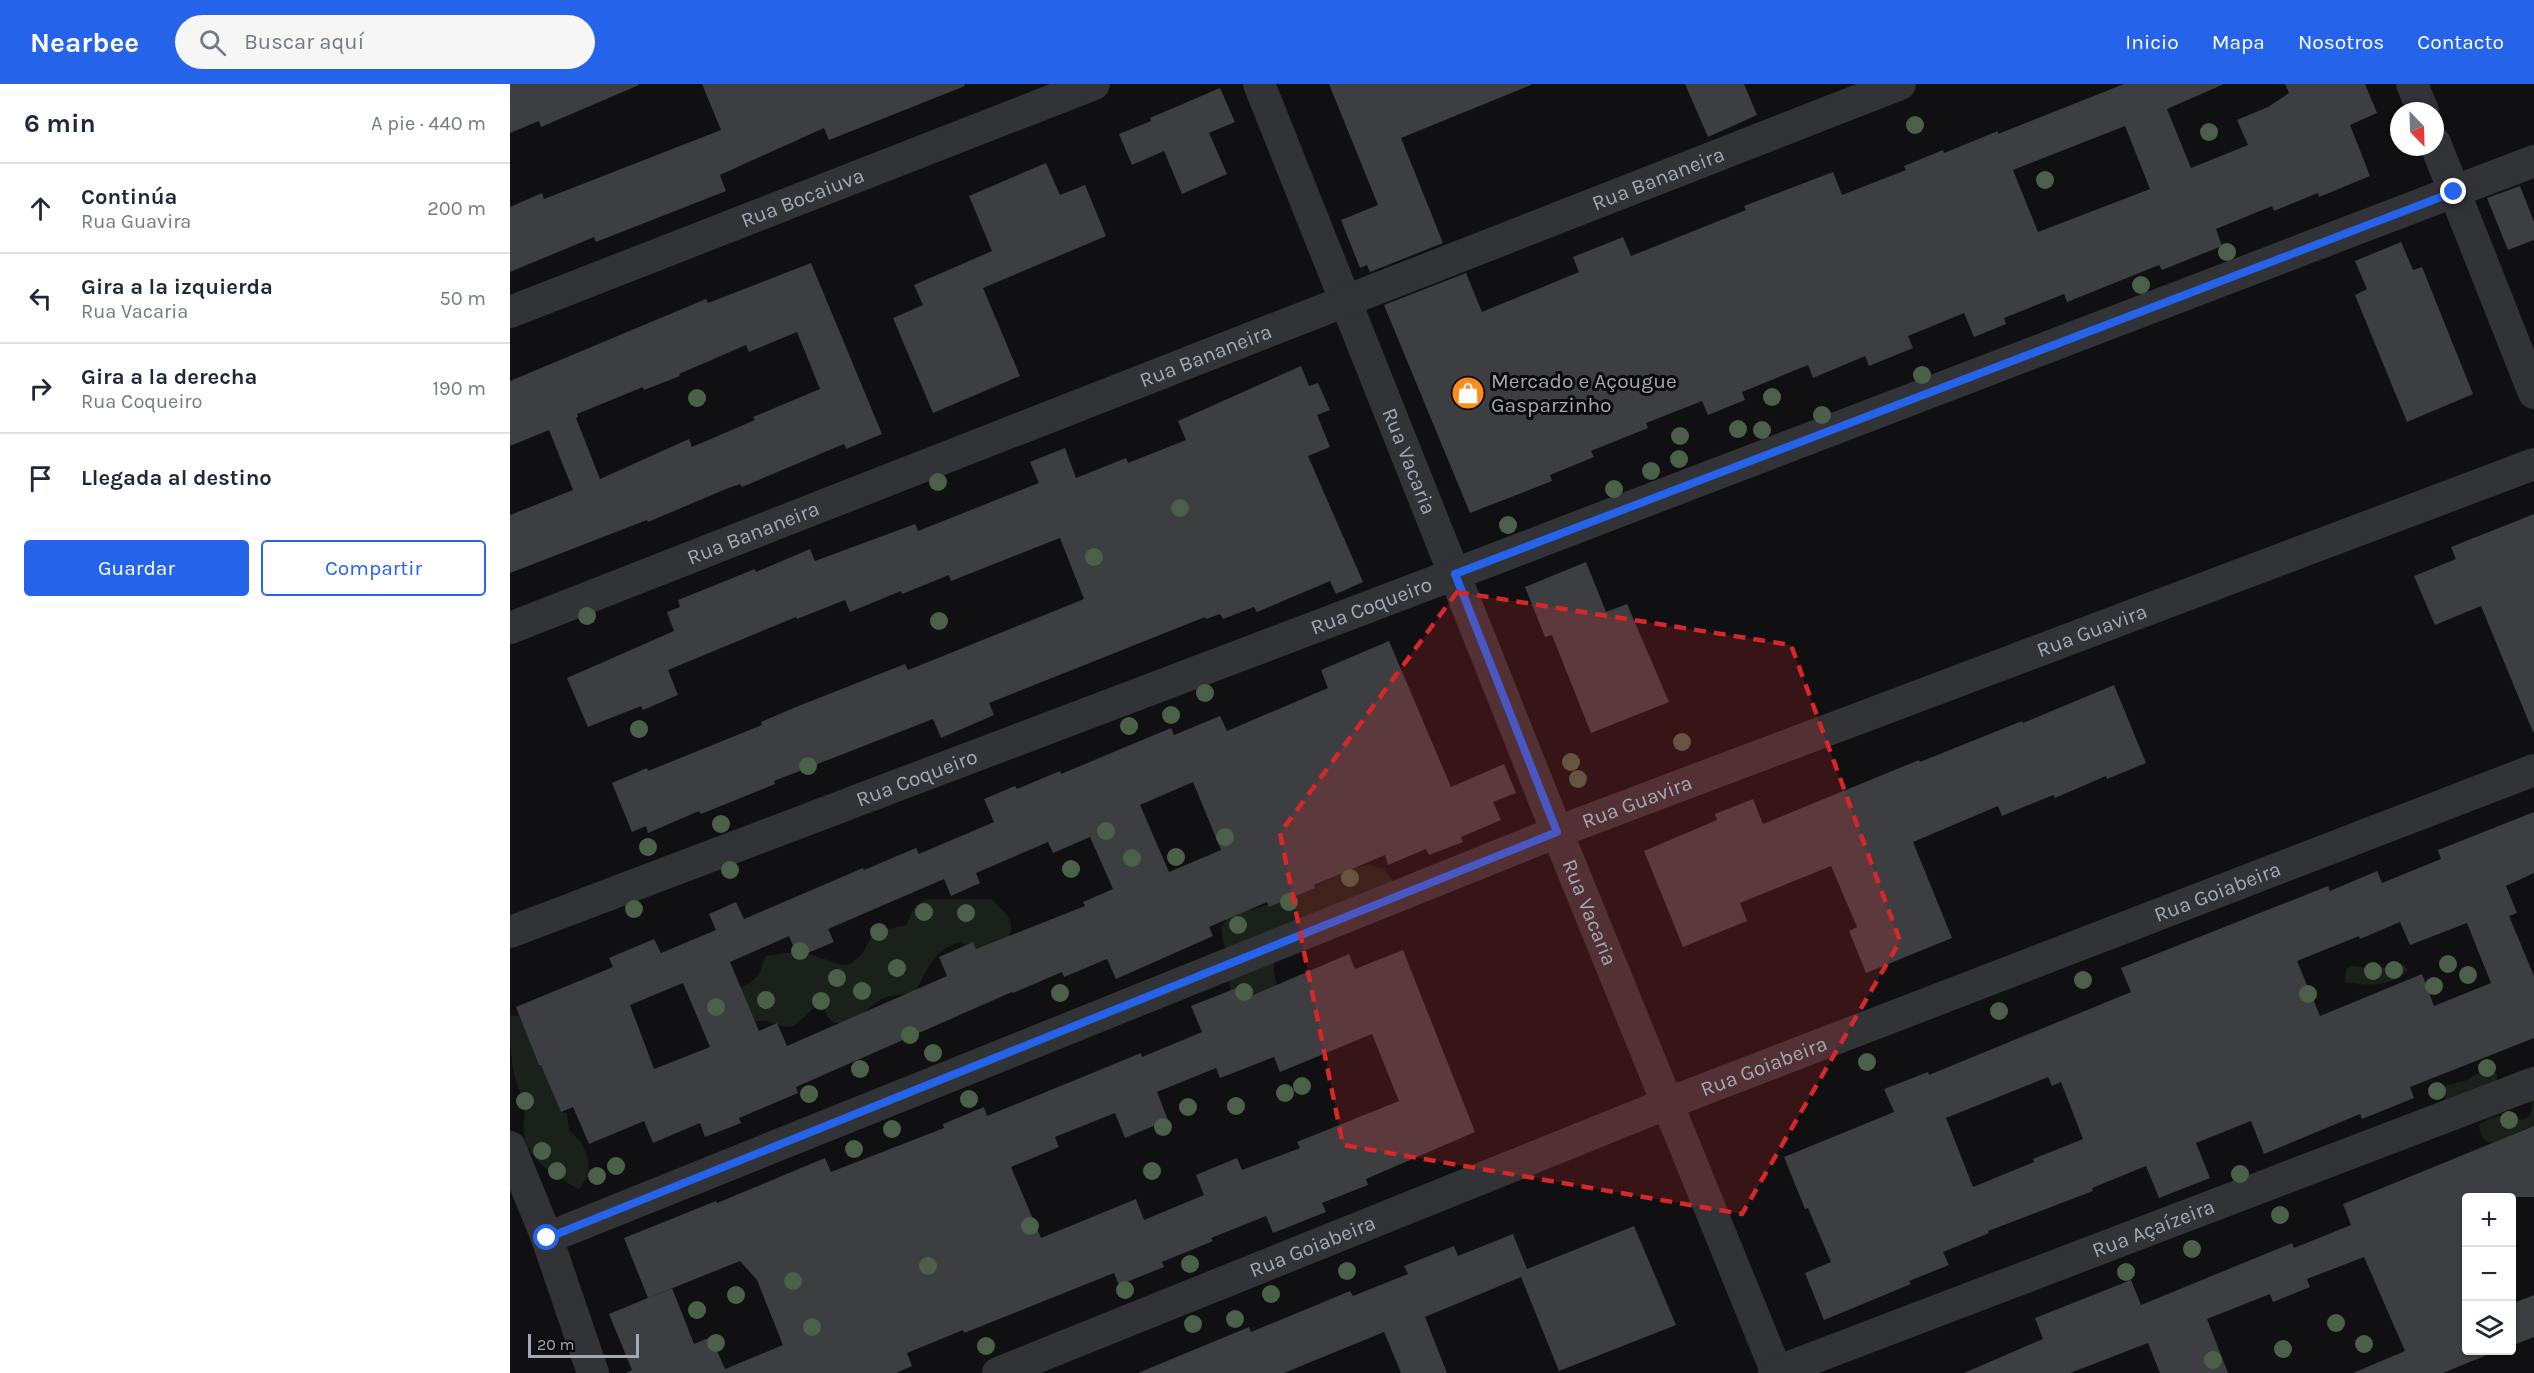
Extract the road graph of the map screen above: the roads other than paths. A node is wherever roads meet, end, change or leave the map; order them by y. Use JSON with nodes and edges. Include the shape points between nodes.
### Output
{"nodes":[{"id":1,"x":1094,"y":84,"type":"edge"},
{"id":2,"x":1259,"y":84,"type":"edge"},
{"id":3,"x":1900,"y":84,"type":"edge"},
{"id":4,"x":2412,"y":84,"type":"edge"},
{"id":5,"x":2419,"y":102,"type":"edge"},
{"id":6,"x":2440,"y":156,"type":"edge"},
{"id":7,"x":2534,"y":161,"type":"edge"},
{"id":8,"x":2454,"y":192,"type":"junction"},
{"id":9,"x":1345,"y":301,"type":"junction"},
{"id":10,"x":510,"y":312,"type":"edge"},
{"id":11,"x":2534,"y":393,"type":"edge"},
{"id":12,"x":2534,"y":464,"type":"edge"},
{"id":13,"x":1455,"y":574,"type":"junction"},
{"id":14,"x":510,"y":628,"type":"edge"},
{"id":15,"x":2534,"y":770,"type":"edge"},
{"id":16,"x":1557,"y":832,"type":"junction"},
{"id":17,"x":510,"y":932,"type":"edge"},
{"id":18,"x":2534,"y":1083,"type":"edge"},
{"id":19,"x":1666,"y":1104,"type":"junction"},
{"id":20,"x":510,"y":1147,"type":"edge"},
{"id":21,"x":547,"y":1238,"type":"junction"},
{"id":22,"x":593,"y":1373,"type":"edge"},
{"id":23,"x":998,"y":1373,"type":"edge"},
{"id":24,"x":1776,"y":1373,"type":"edge"}],
"edges":[{"from":1,"to":10,"type":"street","name":"Rua Bocaiuva"},
{"from":2,"to":9,"type":"street","name":"Rua Vacaria"},
{"from":3,"to":9,"type":"street","name":"Rua Bananeira"},
{"from":4,"to":5,"type":"street"},
{"from":6,"to":8,"type":"street"},
{"from":7,"to":8,"type":"street","name":"Rua Coqueiro"},
{"from":8,"to":11,"type":"street"},
{"from":8,"to":13,"type":"street","name":"Rua Coqueiro"},
{"from":9,"to":13,"type":"street","name":"Rua Vacaria"},
{"from":9,"to":14,"type":"street","name":"Rua Bananeira"},
{"from":12,"to":16,"type":"street","name":"Rua Guavira"},
{"from":13,"to":16,"type":"street","name":"Rua Vacaria"},
{"from":13,"to":17,"type":"street","name":"Rua Coqueiro"},
{"from":15,"to":19,"type":"street","name":"Rua Goiabeira"},
{"from":16,"to":19,"type":"street","name":"Rua Vacaria"},
{"from":16,"to":21,"type":"street","name":"Rua Guavira"},
{"from":18,"to":24,"type":"street","name":"Rua Açaízeira"},
{"from":19,"to":23,"type":"street","name":"Rua Goiabeira"},
{"from":19,"to":24,"type":"street","name":"Rua Vacaria"},
{"from":20,"to":21,"type":"street"},
{"from":21,"to":22,"type":"street"}]}
